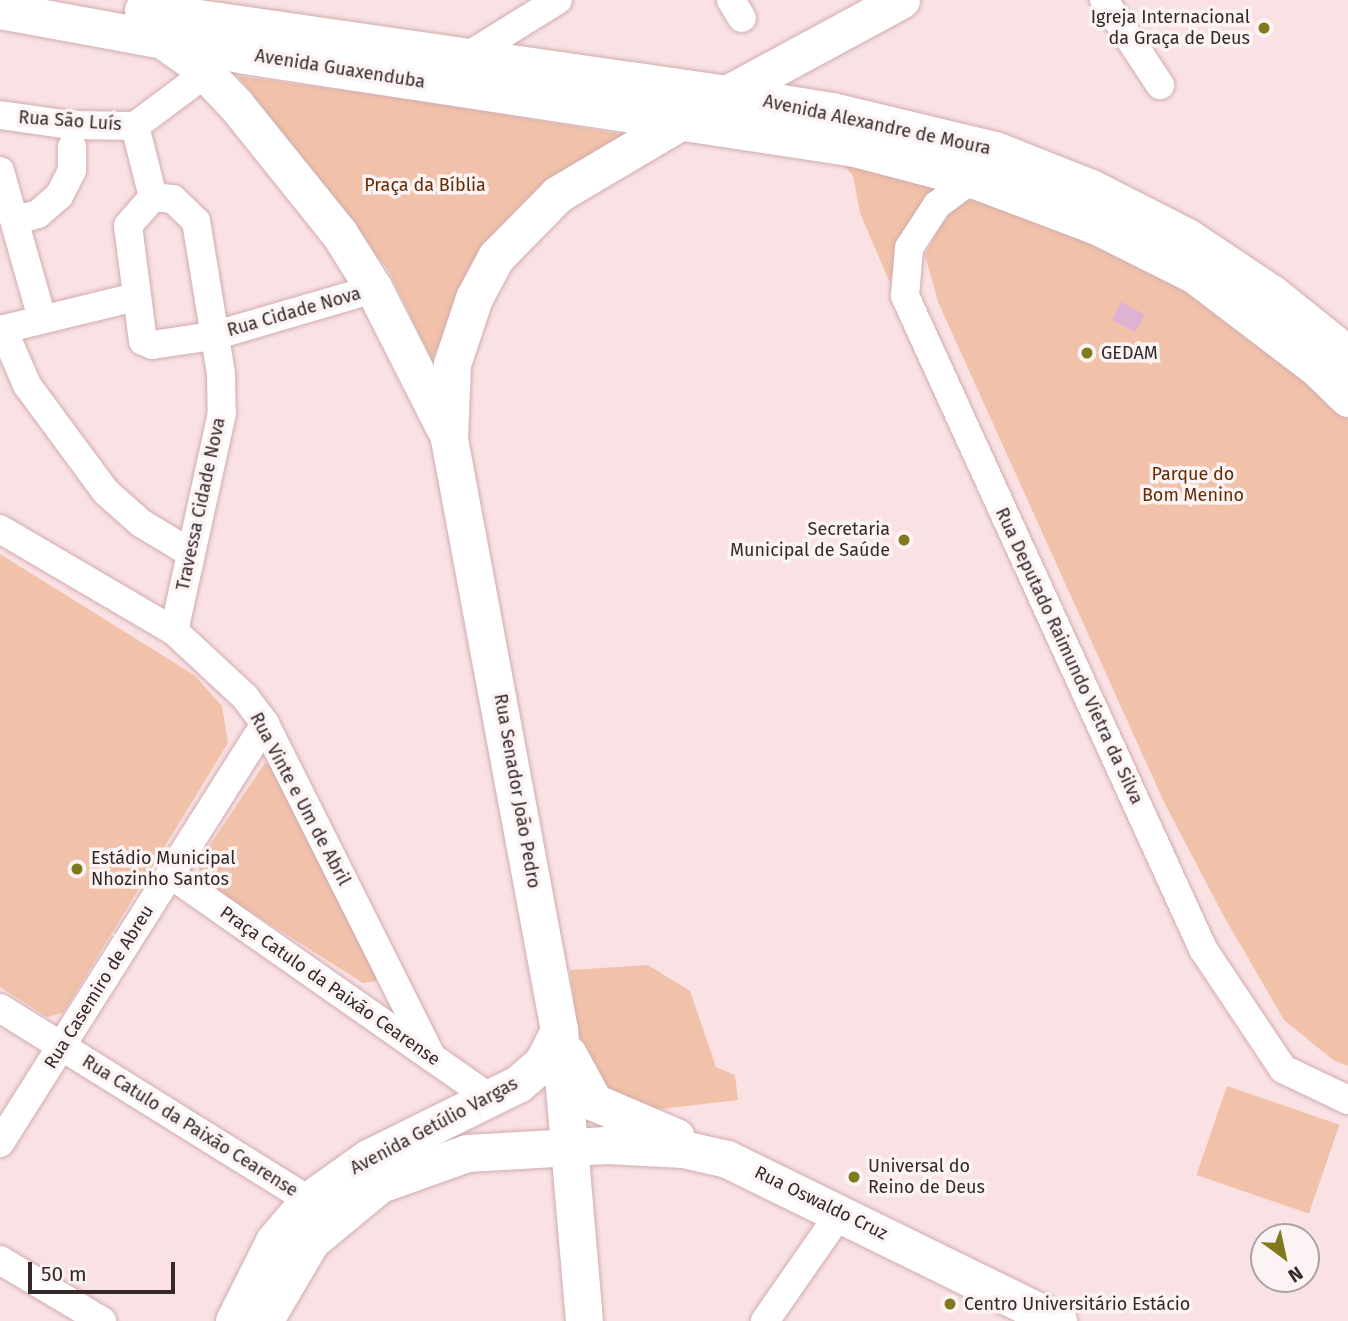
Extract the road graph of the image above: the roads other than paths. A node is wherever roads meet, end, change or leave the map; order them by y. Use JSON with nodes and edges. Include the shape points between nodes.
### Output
{"nodes":[{"id":1,"x":79,"y":0,"type":"edge"},
{"id":2,"x":558,"y":0,"type":"edge"},
{"id":3,"x":901,"y":0,"type":"edge"},
{"id":4,"x":1104,"y":0,"type":"edge"},
{"id":5,"x":0,"y":10,"type":"edge"},
{"id":6,"x":135,"y":19,"type":"edge"},
{"id":7,"x":244,"y":55,"type":"junction"},
{"id":8,"x":466,"y":57,"type":"junction"},
{"id":9,"x":206,"y":73,"type":"junction"},
{"id":10,"x":1160,"y":85,"type":"dead end"},
{"id":11,"x":727,"y":94,"type":"junction"},
{"id":12,"x":0,"y":115,"type":"edge"},
{"id":13,"x":680,"y":121,"type":"junction"},
{"id":14,"x":135,"y":126,"type":"junction"},
{"id":15,"x":751,"y":132,"type":"junction"},
{"id":16,"x":72,"y":147,"type":"dead end"},
{"id":17,"x":0,"y":171,"type":"edge"},
{"id":18,"x":972,"y":179,"type":"junction"},
{"id":19,"x":153,"y":197,"type":"junction"},
{"id":20,"x":17,"y":220,"type":"junction"},
{"id":21,"x":1195,"y":275,"type":"junction"},
{"id":22,"x":374,"y":289,"type":"junction"},
{"id":23,"x":135,"y":297,"type":"junction"},
{"id":24,"x":43,"y":318,"type":"junction"},
{"id":25,"x":1,"y":329,"type":"edge"},
{"id":26,"x":213,"y":336,"type":"junction"},
{"id":27,"x":1346,"y":351,"type":"edge"},
{"id":28,"x":1348,"y":398,"type":"edge"},
{"id":29,"x":449,"y":439,"type":"junction"},
{"id":30,"x":0,"y":529,"type":"edge"},
{"id":31,"x":189,"y":552,"type":"junction"},
{"id":32,"x":174,"y":631,"type":"junction"},
{"id":33,"x":265,"y":724,"type":"junction"},
{"id":34,"x":170,"y":874,"type":"junction"},
{"id":35,"x":0,"y":1008,"type":"edge"},
{"id":36,"x":559,"y":1030,"type":"junction"},
{"id":37,"x":61,"y":1046,"type":"junction"},
{"id":38,"x":432,"y":1057,"type":"junction"},
{"id":39,"x":490,"y":1098,"type":"junction"},
{"id":40,"x":1348,"y":1100,"type":"edge"},
{"id":41,"x":0,"y":1143,"type":"edge"},
{"id":42,"x":607,"y":1144,"type":"junction"},
{"id":43,"x":567,"y":1146,"type":"junction"},
{"id":44,"x":727,"y":1159,"type":"junction"},
{"id":45,"x":309,"y":1200,"type":"junction"},
{"id":46,"x":840,"y":1213,"type":"junction"},
{"id":47,"x":0,"y":1260,"type":"edge"},
{"id":48,"x":765,"y":1320,"type":"edge"},
{"id":49,"x":102,"y":1321,"type":"edge"},
{"id":50,"x":233,"y":1321,"type":"edge"},
{"id":51,"x":264,"y":1321,"type":"edge"},
{"id":52,"x":584,"y":1321,"type":"edge"},
{"id":53,"x":601,"y":1321,"type":"edge"},
{"id":54,"x":1058,"y":1321,"type":"edge"}],
"edges":[{"from":1,"to":6,"type":"main road","name":"Avenida Guaxenduba"},
{"from":2,"to":8,"type":"street"},
{"from":3,"to":11,"type":"main road","name":"Rua Senador João Pedro"},
{"from":4,"to":10,"type":"street"},
{"from":5,"to":6,"type":"main road","name":"Avenida Guaxenduba"},
{"from":6,"to":7,"type":"main road","name":"Avenida Guaxenduba"},
{"from":6,"to":8,"type":"main road","name":"Avenida Guaxenduba"},
{"from":6,"to":9,"type":"main road","name":"Rua Senador João Pedro"},
{"from":7,"to":8,"type":"main road","via":[[281,51],[436,75],[456,68]]},
{"from":7,"to":13,"type":"main road","name":"Avenida Guaxenduba"},
{"from":8,"to":11,"type":"main road","name":"Avenida Guaxenduba"},
{"from":9,"to":14,"type":"street","name":"Rua São Luís"},
{"from":9,"to":22,"type":"main road","name":"Rua Senador João Pedro","via":[[288,166]]},
{"from":11,"to":13,"type":"main road","name":"Rua Senador João Pedro"},
{"from":11,"to":15,"type":"main road","via":[[736,120]]},
{"from":11,"to":27,"type":"main road","name":"Avenida Alexandre de Moura","via":[[943,135],[1091,188],[1197,244]]},
{"from":12,"to":14,"type":"street","name":"Rua São Luís","via":[[71,125]]},
{"from":13,"to":15,"type":"main road","name":"Avenida Alexandre de Moura"},
{"from":13,"to":29,"type":"main road","name":"Rua Senador João Pedro","via":[[558,194],[496,257],[474,298],[452,364]]},
{"from":14,"to":19,"type":"street"},
{"from":15,"to":18,"type":"main road","name":"Avenida Alexandre de Moura","via":[[855,148]]},
{"from":16,"to":20,"type":"street","via":[[72,170],[60,196],[38,214]]},
{"from":17,"to":20,"type":"street"},
{"from":18,"to":21,"type":"main road","name":"Avenida Alexandre de Moura","via":[[1097,226]]},
{"from":18,"to":40,"type":"street","name":"Rua Deputado Raimundo Vietra da Silva","via":[[937,205],[915,238],[904,276],[905,296],[1203,949],[1283,1069]]},
{"from":19,"to":23,"type":"street","name":"Rua Cidade Nova","via":[[128,226]]},
{"from":19,"to":26,"type":"street","name":"Rua Cidade Nova","via":[[173,199],[196,221]]},
{"from":20,"to":24,"type":"street"},
{"from":21,"to":27,"type":"main road","via":[[1238,294],[1319,357]]},
{"from":21,"to":28,"type":"main road","name":"Avenida Alexandre de Moura","via":[[1317,368]]},
{"from":22,"to":26,"type":"street","name":"Rua Cidade Nova"},
{"from":22,"to":29,"type":"main road","name":"Rua Senador João Pedro"},
{"from":23,"to":24,"type":"street"},
{"from":23,"to":26,"type":"street","name":"Rua Cidade Nova","via":[[143,341],[167,345]]},
{"from":24,"to":25,"type":"street"},
{"from":25,"to":31,"type":"street","via":[[27,384],[106,492],[141,523]]},
{"from":26,"to":31,"type":"street","name":"Travessa Cidade Nova","via":[[221,374],[222,413]]},
{"from":29,"to":36,"type":"main road","name":"Rua Senador João Pedro"},
{"from":30,"to":32,"type":"street","name":"Rua Vinte e Um de Abril"},
{"from":31,"to":32,"type":"street","name":"Travessa Cidade Nova"},
{"from":32,"to":33,"type":"street","name":"Rua Vinte e Um de Abril","via":[[245,697]]},
{"from":33,"to":34,"type":"street","name":"Rua Casemiro de Abreu"},
{"from":33,"to":38,"type":"street","name":"Rua Vinte e Um de Abril"},
{"from":34,"to":37,"type":"street","name":"Rua Casemiro de Abreu"},
{"from":34,"to":38,"type":"street","name":"Praça Catulo da Paixão Cearense"},
{"from":35,"to":37,"type":"street","name":"Rua Catulo da Paixão Cearense"},
{"from":36,"to":39,"type":"main road","name":"Avenida Getúlio Vargas","via":[[535,1070]]},
{"from":36,"to":43,"type":"main road","name":"Rua Senador João Pedro"},
{"from":36,"to":44,"type":"main road","via":[[573,1069],[594,1102]]},
{"from":37,"to":41,"type":"street","name":"Rua Casemiro de Abreu"},
{"from":37,"to":45,"type":"street","name":"Rua Catulo da Paixão Cearense"},
{"from":38,"to":39,"type":"street","name":"Praça Catulo da Paixão Cearense"},
{"from":39,"to":45,"type":"main road","name":"Avenida Getúlio Vargas","via":[[368,1158]]},
{"from":42,"to":43,"type":"main road","name":"Rua Oswaldo Cruz"},
{"from":42,"to":44,"type":"main road","name":"Rua Oswaldo Cruz","via":[[683,1149]]},
{"from":42,"to":53,"type":"main road","via":[[594,1158],[587,1176]]},
{"from":43,"to":51,"type":"main road","name":"Avenida Getúlio Vargas","via":[[467,1153],[380,1184],[311,1241]]},
{"from":43,"to":52,"type":"main road","name":"Rua Senador João Pedro"},
{"from":44,"to":46,"type":"main road","name":"Rua Oswaldo Cruz"},
{"from":45,"to":50,"type":"main road","name":"Avenida Getúlio Vargas","via":[[274,1241]]},
{"from":46,"to":48,"type":"street"},
{"from":46,"to":54,"type":"main road","name":"Rua Oswaldo Cruz"},
{"from":47,"to":49,"type":"street"}]}
